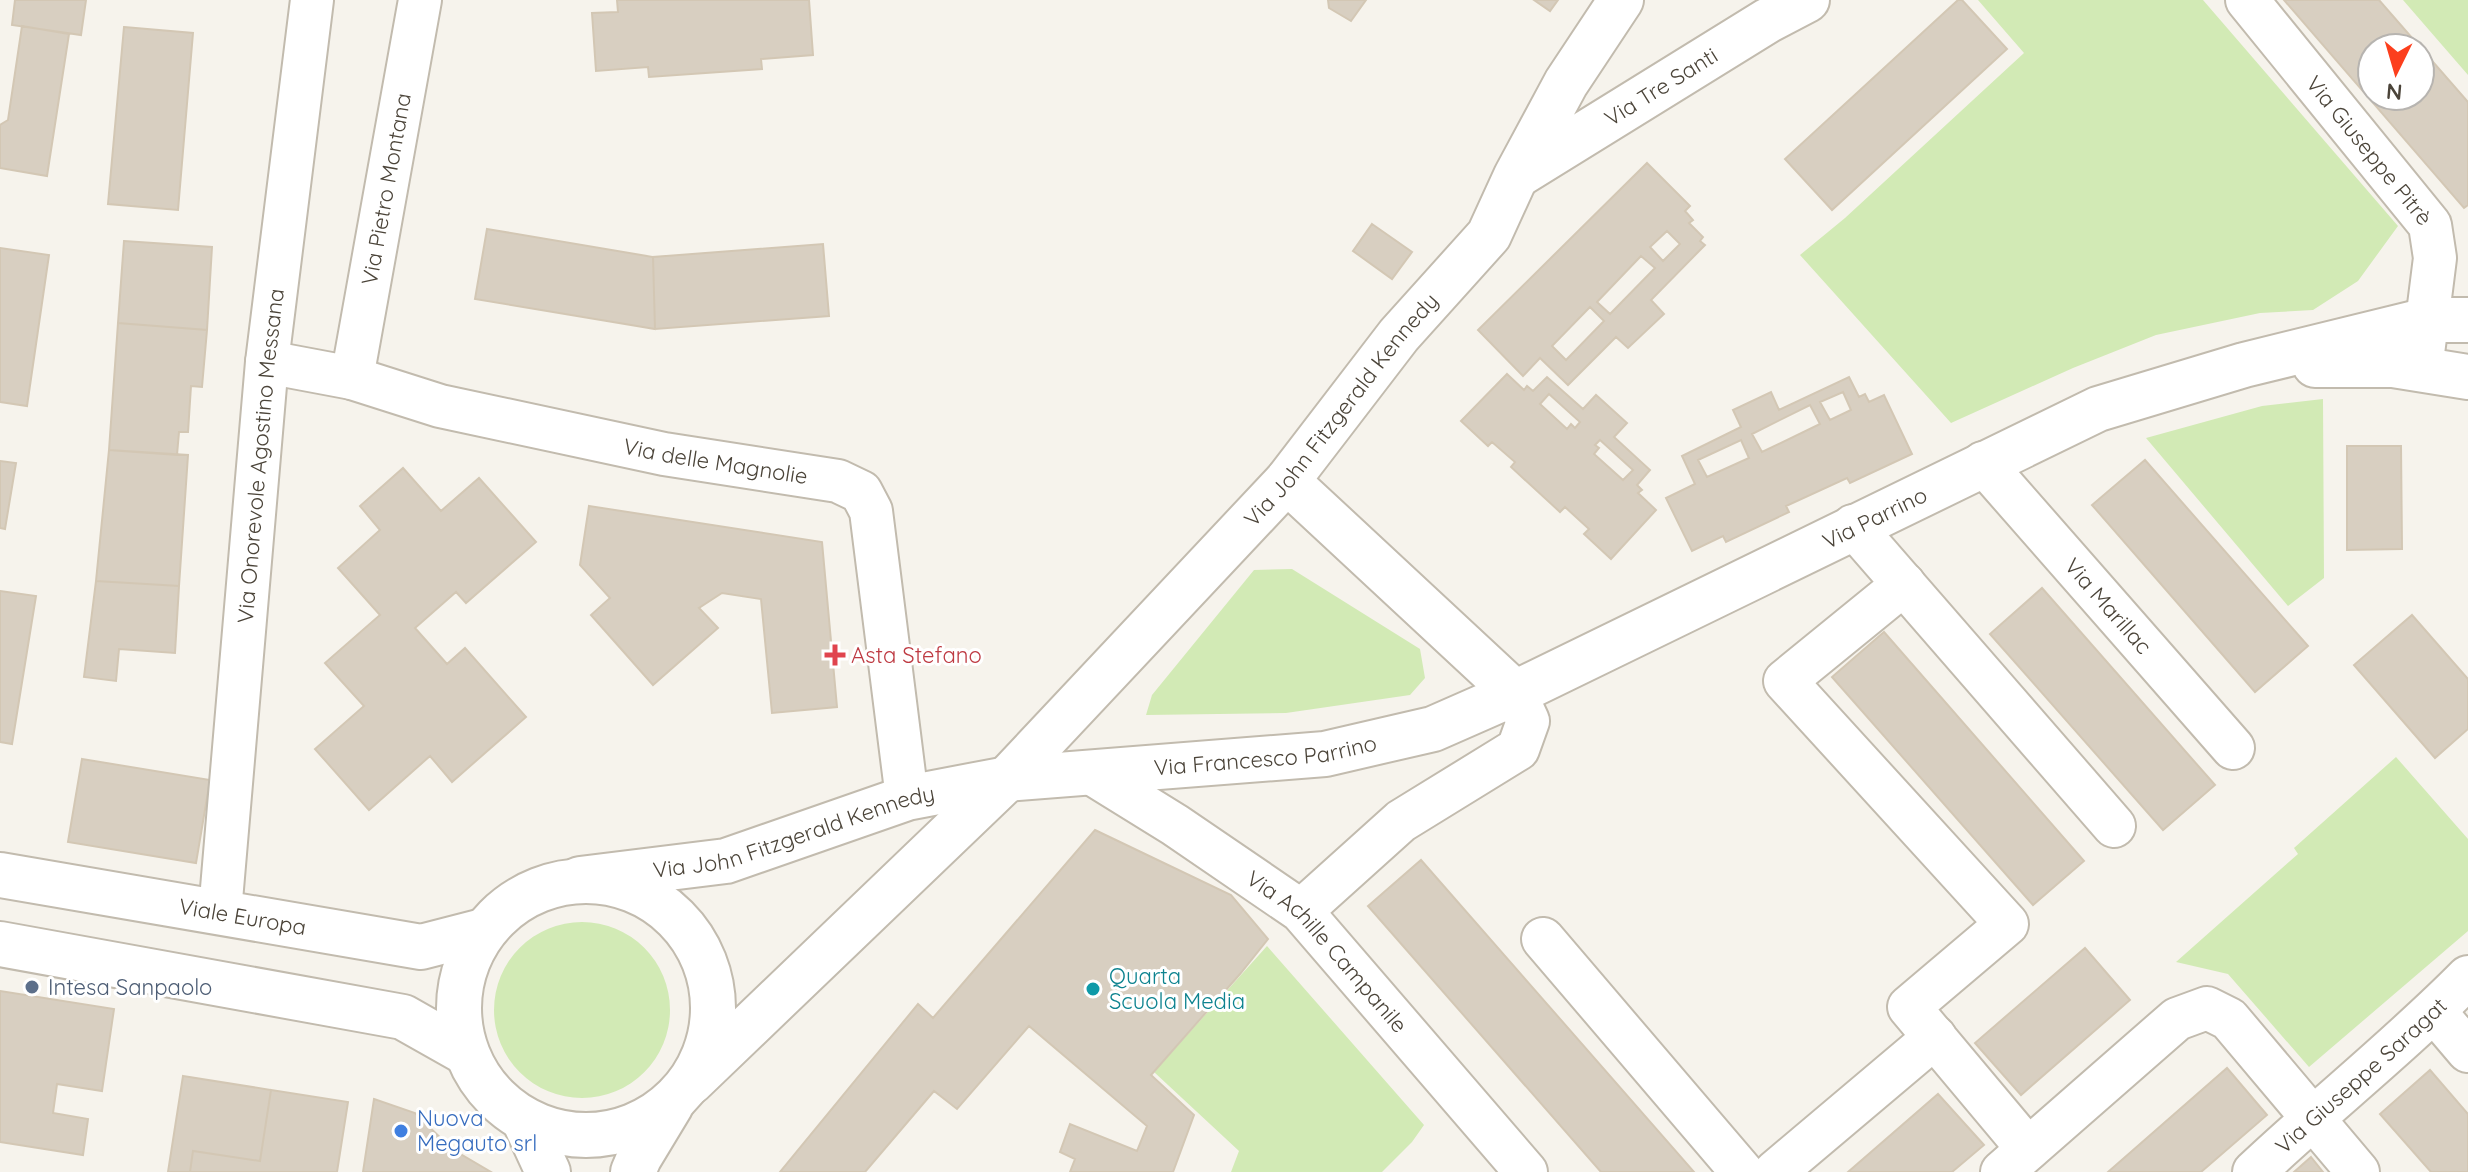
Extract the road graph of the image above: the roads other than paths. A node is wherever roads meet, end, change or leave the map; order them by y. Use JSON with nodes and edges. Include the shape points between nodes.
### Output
{"nodes":[{"id":1,"x":312,"y":0,"type":"edge"},
{"id":2,"x":420,"y":0,"type":"edge"},
{"id":3,"x":1621,"y":0,"type":"edge"},
{"id":4,"x":1807,"y":0,"type":"edge"},
{"id":5,"x":2247,"y":0,"type":"edge"},
{"id":6,"x":1516,"y":176,"type":"junction"},
{"id":7,"x":2447,"y":320,"type":"edge"},
{"id":8,"x":267,"y":362,"type":"junction"},
{"id":9,"x":2244,"y":365,"type":"junction"},
{"id":10,"x":2421,"y":369,"type":"junction"},
{"id":11,"x":2468,"y":377,"type":"edge"},
{"id":12,"x":352,"y":378,"type":"junction"},
{"id":13,"x":1983,"y":463,"type":"junction"},
{"id":14,"x":1287,"y":481,"type":"junction"},
{"id":15,"x":1853,"y":526,"type":"junction"},
{"id":16,"x":1904,"y":584,"type":"junction"},
{"id":17,"x":1515,"y":693,"type":"junction"},
{"id":18,"x":2233,"y":748,"type":"dead end"},
{"id":19,"x":1091,"y":773,"type":"junction"},
{"id":20,"x":1007,"y":779,"type":"junction"},
{"id":21,"x":907,"y":798,"type":"junction"},
{"id":22,"x":2114,"y":826,"type":"dead end"},
{"id":23,"x":0,"y":875,"type":"edge"},
{"id":24,"x":580,"y":879,"type":"junction"},
{"id":25,"x":1301,"y":911,"type":"junction"},
{"id":26,"x":220,"y":912,"type":"junction"},
{"id":27,"x":483,"y":931,"type":"junction"},
{"id":28,"x":1543,"y":939,"type":"dead end"},
{"id":29,"x":0,"y":944,"type":"edge"},
{"id":30,"x":2468,"y":977,"type":"edge"},
{"id":31,"x":2434,"y":1011,"type":"junction"},
{"id":32,"x":1935,"y":1037,"type":"junction"},
{"id":33,"x":2468,"y":1051,"type":"edge"},
{"id":34,"x":465,"y":1052,"type":"junction"},
{"id":35,"x":682,"y":1093,"type":"junction"},
{"id":36,"x":2312,"y":1117,"type":"junction"},
{"id":37,"x":524,"y":1120,"type":"junction"},
{"id":38,"x":2015,"y":1161,"type":"edge"},
{"id":39,"x":548,"y":1172,"type":"edge"},
{"id":40,"x":633,"y":1172,"type":"edge"},
{"id":41,"x":1526,"y":1172,"type":"edge"},
{"id":42,"x":1742,"y":1172,"type":"edge"},
{"id":43,"x":1775,"y":1172,"type":"edge"},
{"id":44,"x":2254,"y":1172,"type":"edge"},
{"id":45,"x":2358,"y":1172,"type":"edge"}],
"edges":[{"from":1,"to":8,"type":"street","name":"Via Onorevole Agostino Messana"},
{"from":2,"to":12,"type":"street","name":"Via Pietro Montana"},
{"from":3,"to":6,"type":"street","name":"Via John Fitzgerald Kennedy","via":[[1566,83]]},
{"from":4,"to":6,"type":"street","name":"Via Tre Santi"},
{"from":5,"to":7,"type":"street","name":"Via Giuseppe Pitrè","via":[[2430,225]]},
{"from":6,"to":14,"type":"street","name":"Via John Fitzgerald Kennedy","via":[[1489,235],[1399,335]]},
{"from":7,"to":9,"type":"street","name":"Via Parrino"},
{"from":7,"to":10,"type":"street","name":"Via Giuseppe Pitrè"},
{"from":8,"to":12,"type":"street","name":"Via delle Magnolie"},
{"from":8,"to":26,"type":"street","name":"Via Onorevole Agostino Messana"},
{"from":9,"to":10,"type":"street","name":"Via Parrino"},
{"from":9,"to":13,"type":"street","name":"Via Parrino","via":[[2098,409]]},
{"from":10,"to":11,"type":"street","name":"Via Parrino"},
{"from":12,"to":21,"type":"street","name":"Via delle Magnolie","via":[[440,406],[664,454],[838,481],[861,492],[871,511]]},
{"from":13,"to":15,"type":"street","name":"Via Parrino"},
{"from":13,"to":18,"type":"street","name":"Via Marillac"},
{"from":14,"to":17,"type":"street"},
{"from":14,"to":20,"type":"street","name":"Via John Fitzgerald Kennedy"},
{"from":15,"to":16,"type":"street"},
{"from":15,"to":17,"type":"street","name":"Via Parrino"},
{"from":16,"to":22,"type":"street"},
{"from":16,"to":32,"type":"street","via":[[1785,681],[2007,924],[1909,1007]]},
{"from":17,"to":19,"type":"street","name":"Via Francesco Parrino","via":[[1433,729],[1325,754]]},
{"from":17,"to":25,"type":"street","via":[[1528,721],[1518,749],[1401,821]]},
{"from":19,"to":20,"type":"street","name":"Via Francesco Parrino"},
{"from":19,"to":25,"type":"street","name":"Via Achille Campanile"},
{"from":20,"to":21,"type":"street","name":"Via John Fitzgerald Kennedy"},
{"from":20,"to":35,"type":"street","name":"Via John Fitzgerald Kennedy"},
{"from":21,"to":24,"type":"street","name":"Via John Fitzgerald Kennedy","via":[[726,861]]},
{"from":23,"to":26,"type":"street","name":"Viale Europa"},
{"from":24,"to":27,"type":"street","via":[[543,886],[510,904]]},
{"from":24,"to":35,"type":"street","via":[[621,884],[658,902],[688,930],[708,965],[715,1006],[709,1046]]},
{"from":25,"to":41,"type":"street","name":"Via Achille Campanile"},
{"from":26,"to":27,"type":"street","name":"Viale Europa","via":[[421,947]]},
{"from":27,"to":34,"type":"street","via":[[464,968],[457,1011]]},
{"from":28,"to":42,"type":"street"},
{"from":29,"to":34,"type":"street","via":[[403,1017]]},
{"from":30,"to":31,"type":"street","name":"Via Giuseppe Saragat"},
{"from":31,"to":33,"type":"street"},
{"from":31,"to":36,"type":"street","name":"Via Giuseppe Saragat"},
{"from":32,"to":38,"type":"street"},
{"from":32,"to":43,"type":"street"},
{"from":34,"to":37,"type":"street","via":[[488,1091]]},
{"from":35,"to":37,"type":"street","via":[[639,1124],[601,1135],[561,1134]]},
{"from":35,"to":40,"type":"street"},
{"from":36,"to":38,"type":"street","via":[[2229,1019],[2207,1008],[2177,1019]]},
{"from":36,"to":44,"type":"street","name":"Via Giuseppe Saragat"},
{"from":36,"to":45,"type":"street"},
{"from":37,"to":39,"type":"street"}]}
